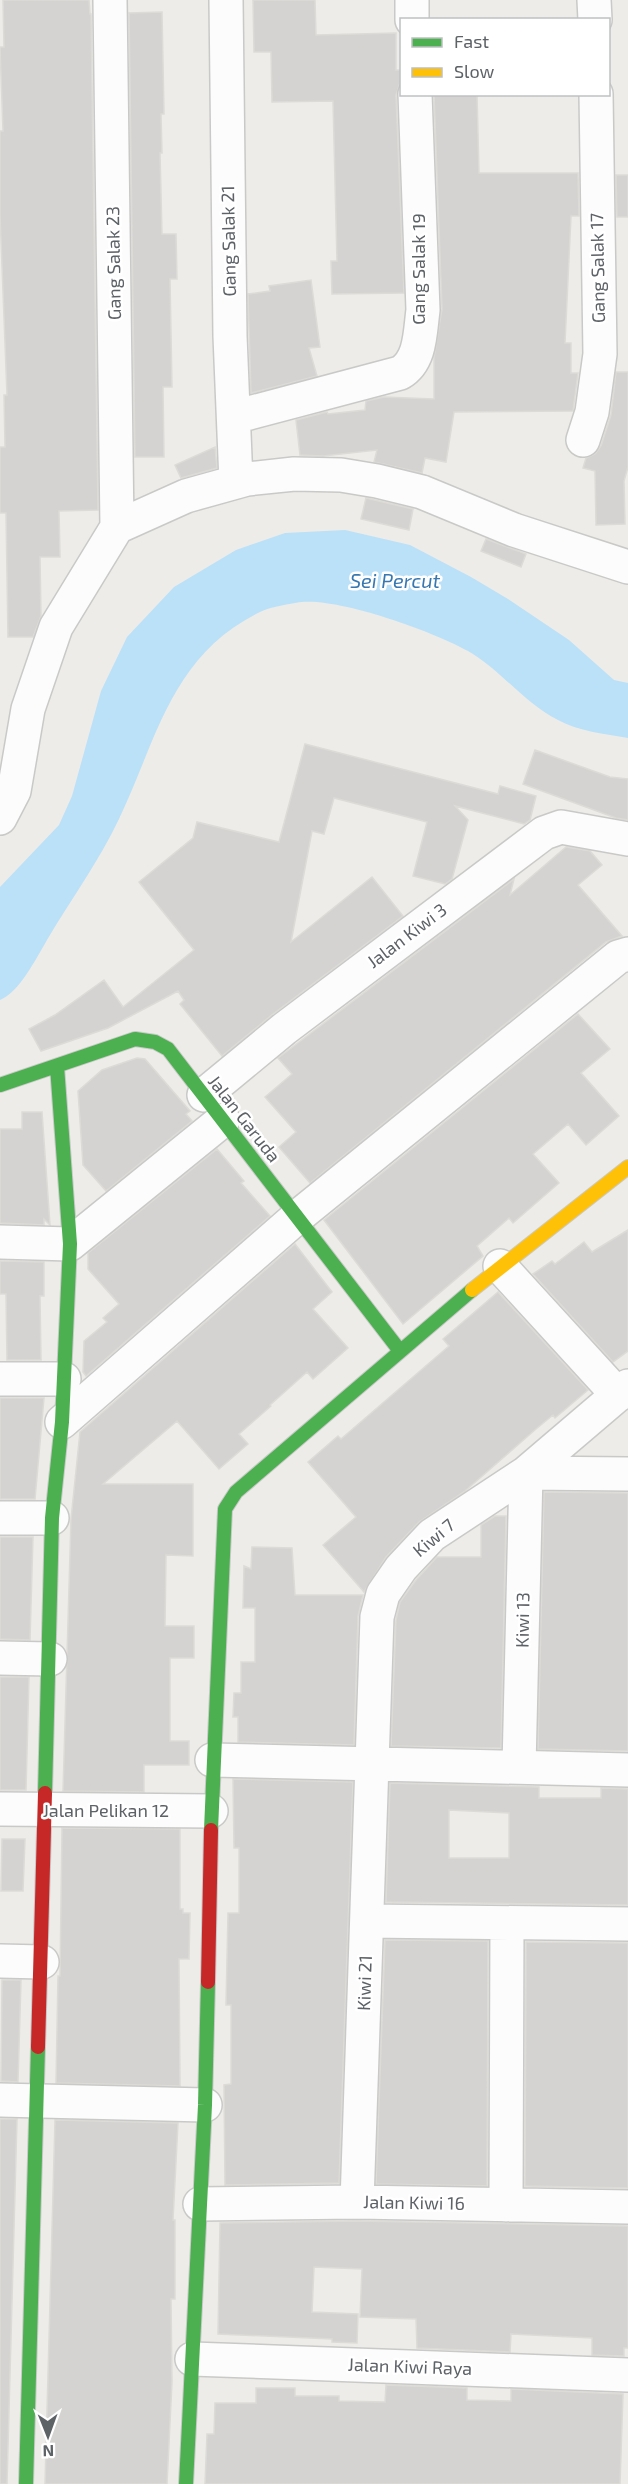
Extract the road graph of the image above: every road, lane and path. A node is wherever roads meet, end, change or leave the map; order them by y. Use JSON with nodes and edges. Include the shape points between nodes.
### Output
{"nodes":[{"id":1,"x":110,"y":0,"type":"edge"},
{"id":2,"x":226,"y":0,"type":"edge"},
{"id":3,"x":412,"y":0,"type":"edge"},
{"id":4,"x":594,"y":0,"type":"edge"},
{"id":5,"x":412,"y":18,"type":"edge"},
{"id":6,"x":595,"y":18,"type":"edge"},
{"id":7,"x":415,"y":96,"type":"edge"},
{"id":8,"x":596,"y":96,"type":"edge"},
{"id":9,"x":234,"y":417,"type":"junction"},
{"id":10,"x":583,"y":440,"type":"dead end"},
{"id":11,"x":236,"y":482,"type":"junction"},
{"id":12,"x":117,"y":527,"type":"junction"},
{"id":13,"x":628,"y":567,"type":"edge"},
{"id":14,"x":0,"y":818,"type":"edge"},
{"id":15,"x":628,"y":839,"type":"edge"},
{"id":16,"x":628,"y":954,"type":"edge"},
{"id":17,"x":57,"y":1066,"type":"junction"},
{"id":18,"x":0,"y":1085,"type":"edge"},
{"id":19,"x":213,"y":1108,"type":"junction"},
{"id":20,"x":628,"y":1167,"type":"edge"},
{"id":21,"x":296,"y":1218,"type":"junction"},
{"id":22,"x":0,"y":1242,"type":"edge"},
{"id":23,"x":70,"y":1244,"type":"junction"},
{"id":24,"x":500,"y":1266,"type":"junction"},
{"id":25,"x":400,"y":1351,"type":"junction"},
{"id":26,"x":0,"y":1379,"type":"edge"},
{"id":27,"x":64,"y":1379,"type":"junction"},
{"id":28,"x":623,"y":1390,"type":"edge"},
{"id":29,"x":63,"y":1422,"type":"junction"},
{"id":30,"x":526,"y":1473,"type":"junction"},
{"id":31,"x":628,"y":1474,"type":"edge"},
{"id":32,"x":0,"y":1518,"type":"edge"},
{"id":33,"x":52,"y":1518,"type":"junction"},
{"id":34,"x":0,"y":1658,"type":"edge"},
{"id":35,"x":50,"y":1659,"type":"junction"},
{"id":36,"x":212,"y":1760,"type":"junction"},
{"id":37,"x":372,"y":1764,"type":"junction"},
{"id":38,"x":519,"y":1767,"type":"junction"},
{"id":39,"x":628,"y":1770,"type":"edge"},
{"id":40,"x":0,"y":1809,"type":"edge"},
{"id":41,"x":43,"y":1811,"type":"junction"},
{"id":42,"x":211,"y":1811,"type":"junction"},
{"id":43,"x":367,"y":1921,"type":"junction"},
{"id":44,"x":507,"y":1923,"type":"junction"},
{"id":45,"x":628,"y":1924,"type":"edge"},
{"id":46,"x":0,"y":1961,"type":"edge"},
{"id":47,"x":42,"y":1962,"type":"junction"},
{"id":48,"x":0,"y":2100,"type":"edge"},
{"id":49,"x":37,"y":2102,"type":"junction"},
{"id":50,"x":205,"y":2105,"type":"junction"},
{"id":51,"x":357,"y":2202,"type":"junction"},
{"id":52,"x":200,"y":2204,"type":"junction"},
{"id":53,"x":506,"y":2205,"type":"junction"},
{"id":54,"x":628,"y":2207,"type":"edge"},
{"id":55,"x":192,"y":2359,"type":"junction"},
{"id":56,"x":628,"y":2375,"type":"edge"},
{"id":57,"x":26,"y":2484,"type":"edge"},
{"id":58,"x":186,"y":2484,"type":"edge"}],
"edges":[{"from":1,"to":12,"type":"street","name":"Gang Salak 23"},
{"from":2,"to":9,"type":"street","name":"Gang Salak 21"},
{"from":3,"to":5,"type":"street"},
{"from":4,"to":6,"type":"street"},
{"from":7,"to":9,"type":"street","name":"Gang Salak 19","via":[[423,310],[412,364],[400,373]]},
{"from":8,"to":10,"type":"street","name":"Gang Salak 17","via":[[600,354],[592,412]]},
{"from":9,"to":11,"type":"street","name":"Gang Salak 21"},
{"from":11,"to":12,"type":"street","via":[[186,496]]},
{"from":11,"to":13,"type":"street","via":[[294,474],[377,481],[422,492],[514,530]]},
{"from":12,"to":14,"type":"street","via":[[56,627],[28,709],[14,791]]},
{"from":15,"to":19,"type":"street","name":"Jalan Kiwi 3","via":[[561,827],[544,833],[284,1029]]},
{"from":16,"to":21,"type":"street","via":[[618,957]]},
{"from":17,"to":18,"type":"street","name":"Jalan Garuda"},
{"from":17,"to":19,"type":"street","name":"Jalan Garuda","via":[[135,1039],[149,1040],[172,1052]]},
{"from":17,"to":23,"type":"street"},
{"from":19,"to":21,"type":"street","name":"Jalan Garuda"},
{"from":19,"to":23,"type":"street","name":"Jalan Kiwi 3"},
{"from":20,"to":24,"type":"street"},
{"from":21,"to":25,"type":"street","name":"Jalan Garuda"},
{"from":21,"to":29,"type":"street"},
{"from":22,"to":23,"type":"street"},
{"from":23,"to":27,"type":"street"},
{"from":24,"to":25,"type":"street"},
{"from":24,"to":28,"type":"street"},
{"from":25,"to":36,"type":"street","via":[[236,1492],[225,1509]]},
{"from":26,"to":27,"type":"street"},
{"from":27,"to":29,"type":"street"},
{"from":28,"to":30,"type":"street","name":"Kiwi 7"},
{"from":29,"to":33,"type":"street"},
{"from":30,"to":31,"type":"street"},
{"from":30,"to":37,"type":"street","name":"Kiwi 7","via":[[432,1535],[383,1594],[378,1617]]},
{"from":30,"to":38,"type":"street","name":"Kiwi 13"},
{"from":32,"to":33,"type":"street"},
{"from":33,"to":35,"type":"street"},
{"from":34,"to":35,"type":"street"},
{"from":35,"to":41,"type":"street"},
{"from":36,"to":37,"type":"street"},
{"from":36,"to":42,"type":"street"},
{"from":37,"to":38,"type":"street"},
{"from":37,"to":43,"type":"street","name":"Kiwi 21"},
{"from":38,"to":39,"type":"street"},
{"from":40,"to":41,"type":"street","name":"Jalan Pelikan 12"},
{"from":41,"to":42,"type":"street","name":"Jalan Pelikan 12"},
{"from":41,"to":47,"type":"street"},
{"from":42,"to":50,"type":"street"},
{"from":43,"to":44,"type":"street"},
{"from":43,"to":51,"type":"street","name":"Kiwi 21"},
{"from":44,"to":45,"type":"street"},
{"from":44,"to":53,"type":"street"},
{"from":46,"to":47,"type":"street"},
{"from":47,"to":49,"type":"street"},
{"from":48,"to":49,"type":"street"},
{"from":49,"to":50,"type":"street"},
{"from":49,"to":57,"type":"street"},
{"from":50,"to":52,"type":"street"},
{"from":51,"to":52,"type":"street","name":"Jalan Kiwi 16"},
{"from":51,"to":53,"type":"street","name":"Jalan Kiwi 16"},
{"from":52,"to":55,"type":"street"},
{"from":53,"to":54,"type":"street","name":"Jalan Kiwi 16"},
{"from":55,"to":56,"type":"street","name":"Jalan Kiwi Raya"},
{"from":55,"to":58,"type":"street"}]}
